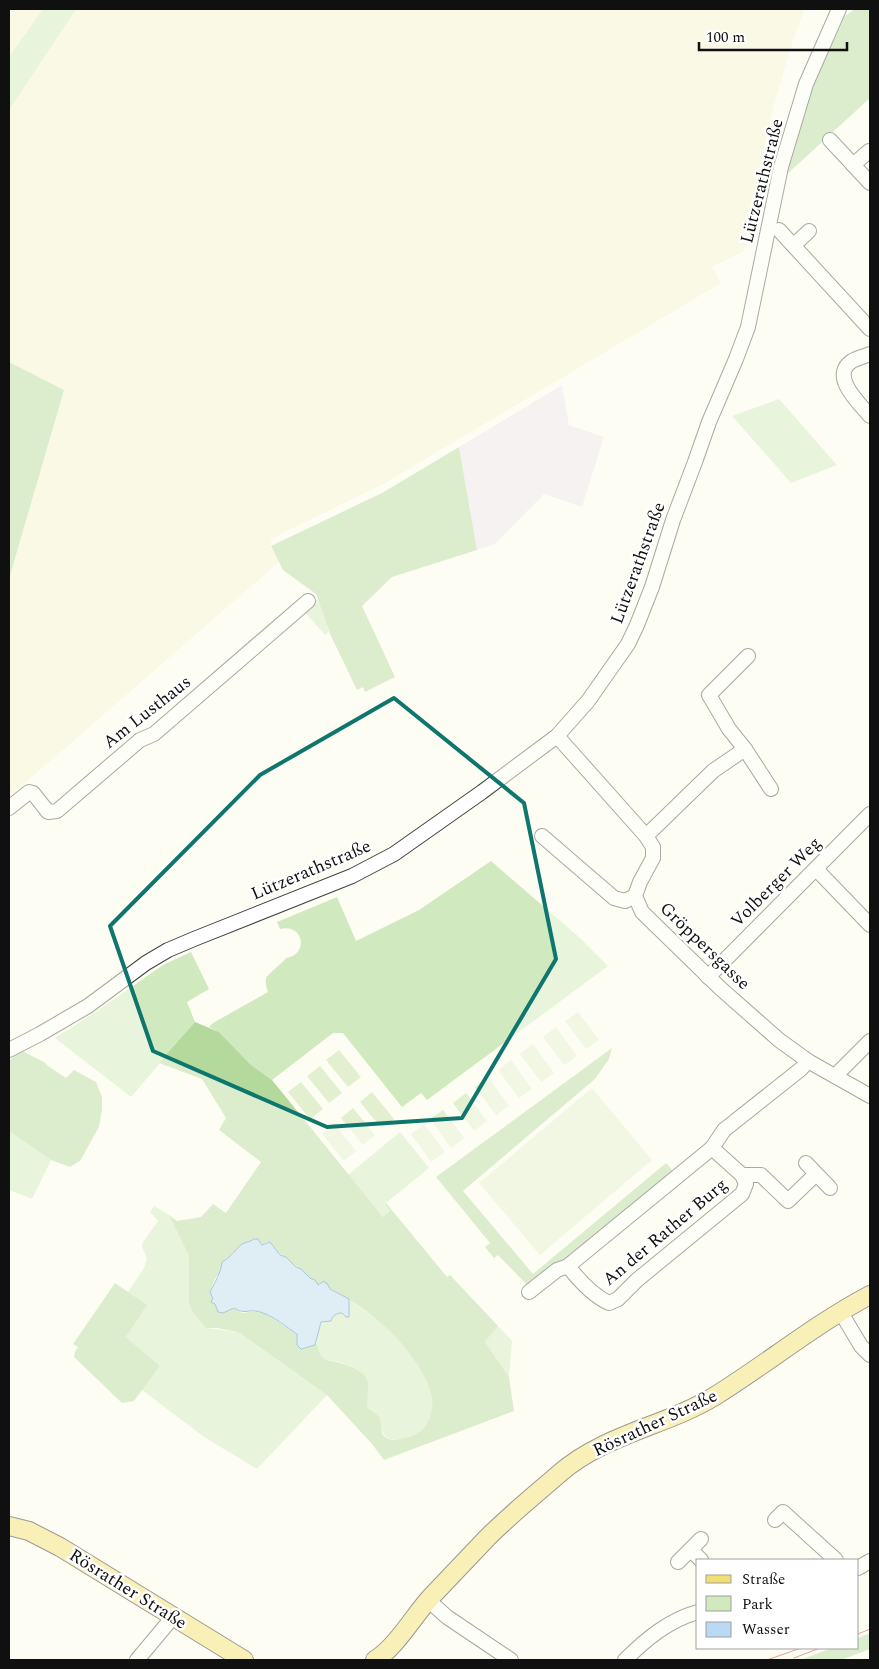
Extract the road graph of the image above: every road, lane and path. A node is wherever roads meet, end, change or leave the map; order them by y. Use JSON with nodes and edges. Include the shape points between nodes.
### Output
{"nodes":[{"id":1,"x":839,"y":9,"type":"edge"},
{"id":2,"x":830,"y":140,"type":"dead end"},
{"id":3,"x":869,"y":151,"type":"edge"},
{"id":4,"x":853,"y":165,"type":"junction"},
{"id":5,"x":870,"y":183,"type":"edge"},
{"id":6,"x":779,"y":230,"type":"dead end"},
{"id":7,"x":809,"y":231,"type":"dead end"},
{"id":8,"x":794,"y":244,"type":"junction"},
{"id":9,"x":870,"y":329,"type":"edge"},
{"id":10,"x":870,"y":354,"type":"edge"},
{"id":11,"x":870,"y":416,"type":"edge"},
{"id":12,"x":308,"y":601,"type":"dead end"},
{"id":13,"x":748,"y":656,"type":"dead end"},
{"id":14,"x":557,"y":736,"type":"junction"},
{"id":15,"x":745,"y":749,"type":"junction"},
{"id":16,"x":771,"y":790,"type":"dead end"},
{"id":17,"x":9,"y":808,"type":"edge"},
{"id":18,"x":870,"y":814,"type":"edge"},
{"id":19,"x":542,"y":836,"type":"dead end"},
{"id":20,"x":646,"y":836,"type":"junction"},
{"id":21,"x":816,"y":869,"type":"junction"},
{"id":22,"x":635,"y":896,"type":"junction"},
{"id":23,"x":870,"y":925,"type":"edge"},
{"id":24,"x":708,"y":977,"type":"junction"},
{"id":25,"x":870,"y":1041,"type":"edge"},
{"id":26,"x":11,"y":1044,"type":"edge"},
{"id":27,"x":808,"y":1061,"type":"junction"},
{"id":28,"x":835,"y":1076,"type":"junction"},
{"id":29,"x":870,"y":1096,"type":"edge"},
{"id":30,"x":712,"y":1148,"type":"junction"},
{"id":31,"x":806,"y":1163,"type":"dead end"},
{"id":32,"x":816,"y":1174,"type":"junction"},
{"id":33,"x":742,"y":1175,"type":"junction"},
{"id":34,"x":830,"y":1188,"type":"dead end"},
{"id":35,"x":568,"y":1266,"type":"junction"},
{"id":36,"x":529,"y":1292,"type":"dead end"},
{"id":37,"x":870,"y":1295,"type":"edge"},
{"id":38,"x":840,"y":1311,"type":"junction"},
{"id":39,"x":870,"y":1355,"type":"edge"},
{"id":40,"x":775,"y":1520,"type":"dead end"},
{"id":41,"x":9,"y":1526,"type":"edge"},
{"id":42,"x":701,"y":1539,"type":"dead end"},
{"id":43,"x":691,"y":1550,"type":"junction"},
{"id":44,"x":700,"y":1559,"type":"edge"},
{"id":45,"x":835,"y":1559,"type":"edge"},
{"id":46,"x":870,"y":1561,"type":"edge"},
{"id":47,"x":678,"y":1562,"type":"dead end"},
{"id":48,"x":859,"y":1567,"type":"edge"},
{"id":49,"x":428,"y":1600,"type":"junction"},
{"id":50,"x":696,"y":1613,"type":"edge"},
{"id":51,"x":172,"y":1617,"type":"junction"},
{"id":52,"x":379,"y":1659,"type":"edge"},
{"id":53,"x":137,"y":1660,"type":"edge"},
{"id":54,"x":244,"y":1660,"type":"edge"},
{"id":55,"x":511,"y":1660,"type":"edge"},
{"id":56,"x":625,"y":1660,"type":"edge"}],
"edges":[{"from":1,"to":14,"type":"street","name":"Lützerathstraße","via":[[806,84],[781,167],[748,327],[708,422],[645,606],[628,644],[588,701]]},
{"from":2,"to":4,"type":"street"},
{"from":3,"to":4,"type":"street"},
{"from":4,"to":5,"type":"street"},
{"from":6,"to":8,"type":"street"},
{"from":7,"to":8,"type":"street"},
{"from":8,"to":9,"type":"street"},
{"from":10,"to":11,"type":"street","via":[[852,361],[843,375],[850,392]]},
{"from":12,"to":17,"type":"street","name":"Am Lusthaus","via":[[154,734],[140,740],[57,811],[48,812],[29,792]]},
{"from":13,"to":15,"type":"street","via":[[709,695]]},
{"from":14,"to":20,"type":"street","name":"Gröppersgasse"},
{"from":14,"to":26,"type":"street","name":"Lützerathstraße","via":[[394,854],[352,876],[168,950],[88,1006],[40,1034]]},
{"from":15,"to":16,"type":"street"},
{"from":15,"to":20,"type":"street","via":[[714,770]]},
{"from":18,"to":21,"type":"street","name":"Volberger Weg"},
{"from":19,"to":22,"type":"street","via":[[614,898],[625,901]]},
{"from":20,"to":22,"type":"street","name":"Gröppersgasse","via":[[653,846],[653,858]]},
{"from":21,"to":23,"type":"street"},
{"from":21,"to":24,"type":"street","name":"Volberger Weg"},
{"from":22,"to":24,"type":"street","name":"Gröppersgasse","via":[[642,912]]},
{"from":24,"to":27,"type":"street","name":"Gröppersgasse","via":[[779,1040]]},
{"from":25,"to":28,"type":"street"},
{"from":27,"to":28,"type":"street","name":"Gröppersgasse"},
{"from":27,"to":30,"type":"street","name":"An der Rather Burg","via":[[724,1130]]},
{"from":28,"to":29,"type":"street","name":"Gröppersgasse"},
{"from":30,"to":33,"type":"street","name":"An der Rather Burg"},
{"from":30,"to":35,"type":"street","name":"An der Rather Burg"},
{"from":31,"to":32,"type":"street"},
{"from":32,"to":33,"type":"street","via":[[788,1201],[761,1175]]},
{"from":32,"to":34,"type":"street"},
{"from":33,"to":35,"type":"street","name":"An der Rather Burg","via":[[746,1184],[742,1194],[618,1299],[609,1303],[602,1300]]},
{"from":35,"to":36,"type":"street","name":"An der Rather Burg","via":[[557,1270]]},
{"from":37,"to":38,"type":"main road","name":"Rösrather Straße"},
{"from":38,"to":39,"type":"street"},
{"from":38,"to":49,"type":"main road","name":"Rösrather Straße","via":[[715,1396],[613,1440],[562,1471],[488,1537]]},
{"from":40,"to":45,"type":"street","via":[[783,1512]]},
{"from":41,"to":51,"type":"main road","name":"Rösrather Straße","via":[[29,1531],[60,1547]]},
{"from":42,"to":43,"type":"street"},
{"from":43,"to":44,"type":"street"},
{"from":43,"to":47,"type":"street"},
{"from":46,"to":48,"type":"street"},
{"from":49,"to":52,"type":"main road","name":"Rösrather Straße"},
{"from":49,"to":55,"type":"street","via":[[447,1618]]},
{"from":50,"to":56,"type":"street","via":[[646,1639]]},
{"from":51,"to":53,"type":"street"},
{"from":51,"to":54,"type":"main road","name":"Rösrather Straße"}]}
